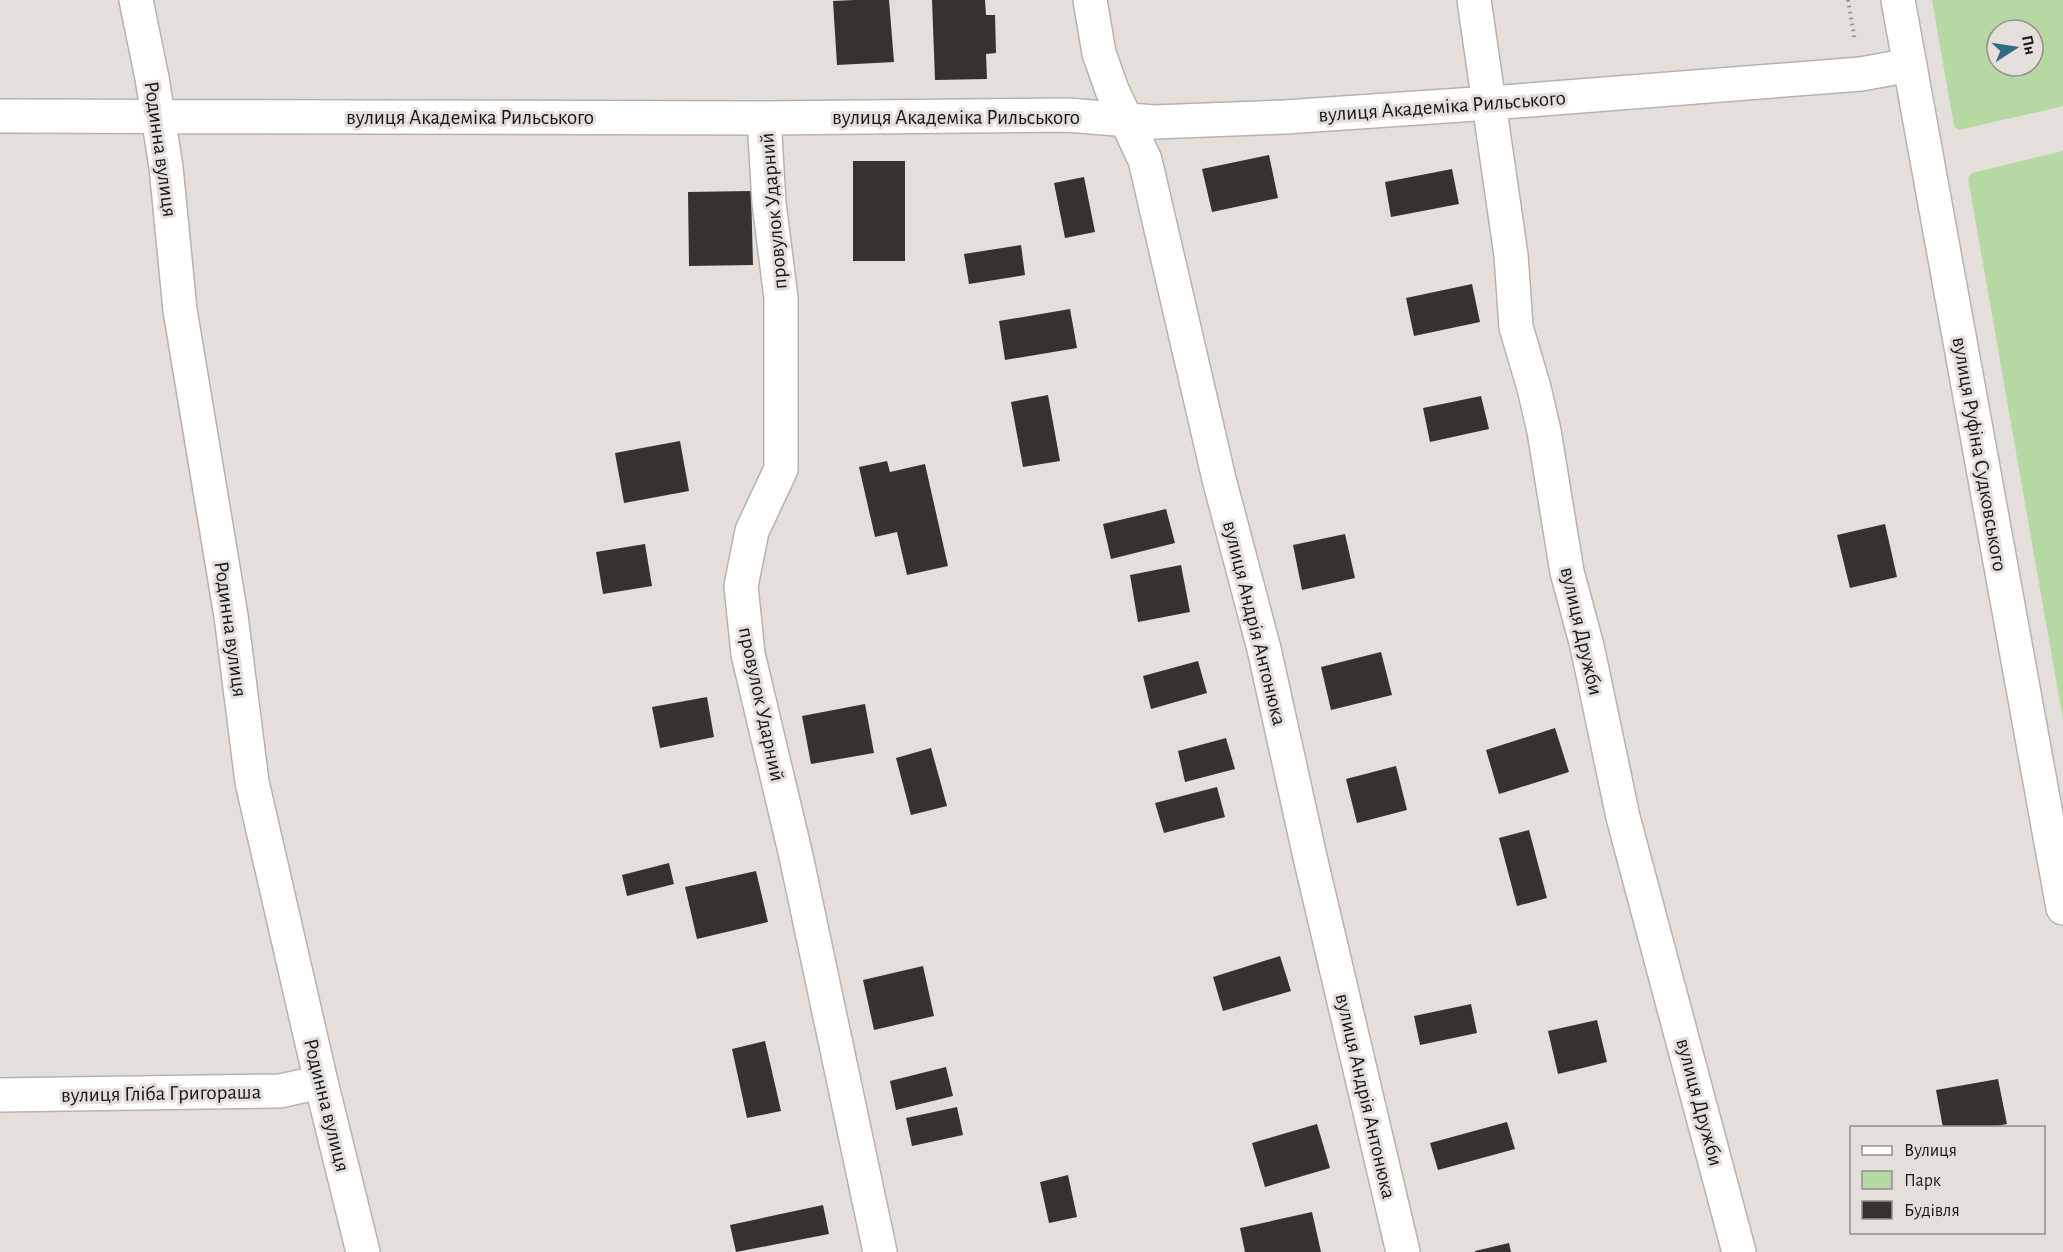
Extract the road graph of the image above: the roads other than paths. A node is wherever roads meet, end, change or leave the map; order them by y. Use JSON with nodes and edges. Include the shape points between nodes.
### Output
{"nodes":[{"id":1,"x":136,"y":0,"type":"edge"},
{"id":2,"x":1090,"y":0,"type":"edge"},
{"id":3,"x":1474,"y":0,"type":"edge"},
{"id":4,"x":1898,"y":0,"type":"edge"},
{"id":5,"x":1910,"y":65,"type":"junction"},
{"id":6,"x":1490,"y":104,"type":"junction"},
{"id":7,"x":0,"y":116,"type":"edge"},
{"id":8,"x":157,"y":117,"type":"junction"},
{"id":9,"x":764,"y":118,"type":"junction"},
{"id":10,"x":1126,"y":120,"type":"junction"},
{"id":11,"x":2063,"y":908,"type":"edge"},
{"id":12,"x":321,"y":1082,"type":"junction"},
{"id":13,"x":0,"y":1095,"type":"edge"},
{"id":14,"x":363,"y":1252,"type":"edge"},
{"id":15,"x":880,"y":1252,"type":"edge"},
{"id":16,"x":1404,"y":1252,"type":"edge"},
{"id":17,"x":1739,"y":1252,"type":"edge"}],
"edges":[{"from":1,"to":8,"type":"street","name":"Родинна вулиця"},
{"from":2,"to":10,"type":"street","name":"вулиця Андрія Антонюка","via":[[1099,53]]},
{"from":3,"to":6,"type":"street","name":"вулиця Дружби"},
{"from":4,"to":5,"type":"street","name":"вулиця Руфіна Судковського"},
{"from":5,"to":6,"type":"street","name":"вулиця Академіка Рильського","via":[[1861,74]]},
{"from":5,"to":11,"type":"street","name":"вулиця Руфіна Судковського"},
{"from":6,"to":10,"type":"street","name":"вулиця Академіка Рильського","via":[[1154,123]]},
{"from":6,"to":17,"type":"street","name":"вулиця Дружби","via":[[1511,255],[1516,327],[1544,431],[1568,572],[1623,817]]},
{"from":7,"to":8,"type":"street","name":"вулиця Академіка Рильського"},
{"from":8,"to":9,"type":"street","name":"вулиця Академіка Рильського"},
{"from":8,"to":12,"type":"street","name":"Родинна вулиця","via":[[166,167],[180,310],[231,616],[252,782]]},
{"from":9,"to":10,"type":"street","name":"вулиця Академіка Рильського","via":[[1067,115]]},
{"from":9,"to":15,"type":"street","name":"провулок Ударний","via":[[769,203],[781,298],[782,469],[752,531],[741,586],[746,643]]},
{"from":10,"to":16,"type":"street","name":"вулиця Андрія Антонюка","via":[[1145,160]]},
{"from":12,"to":13,"type":"street","name":"вулиця Гліба Григораша","via":[[280,1091]]},
{"from":12,"to":14,"type":"street","name":"Родинна вулиця"}]}
